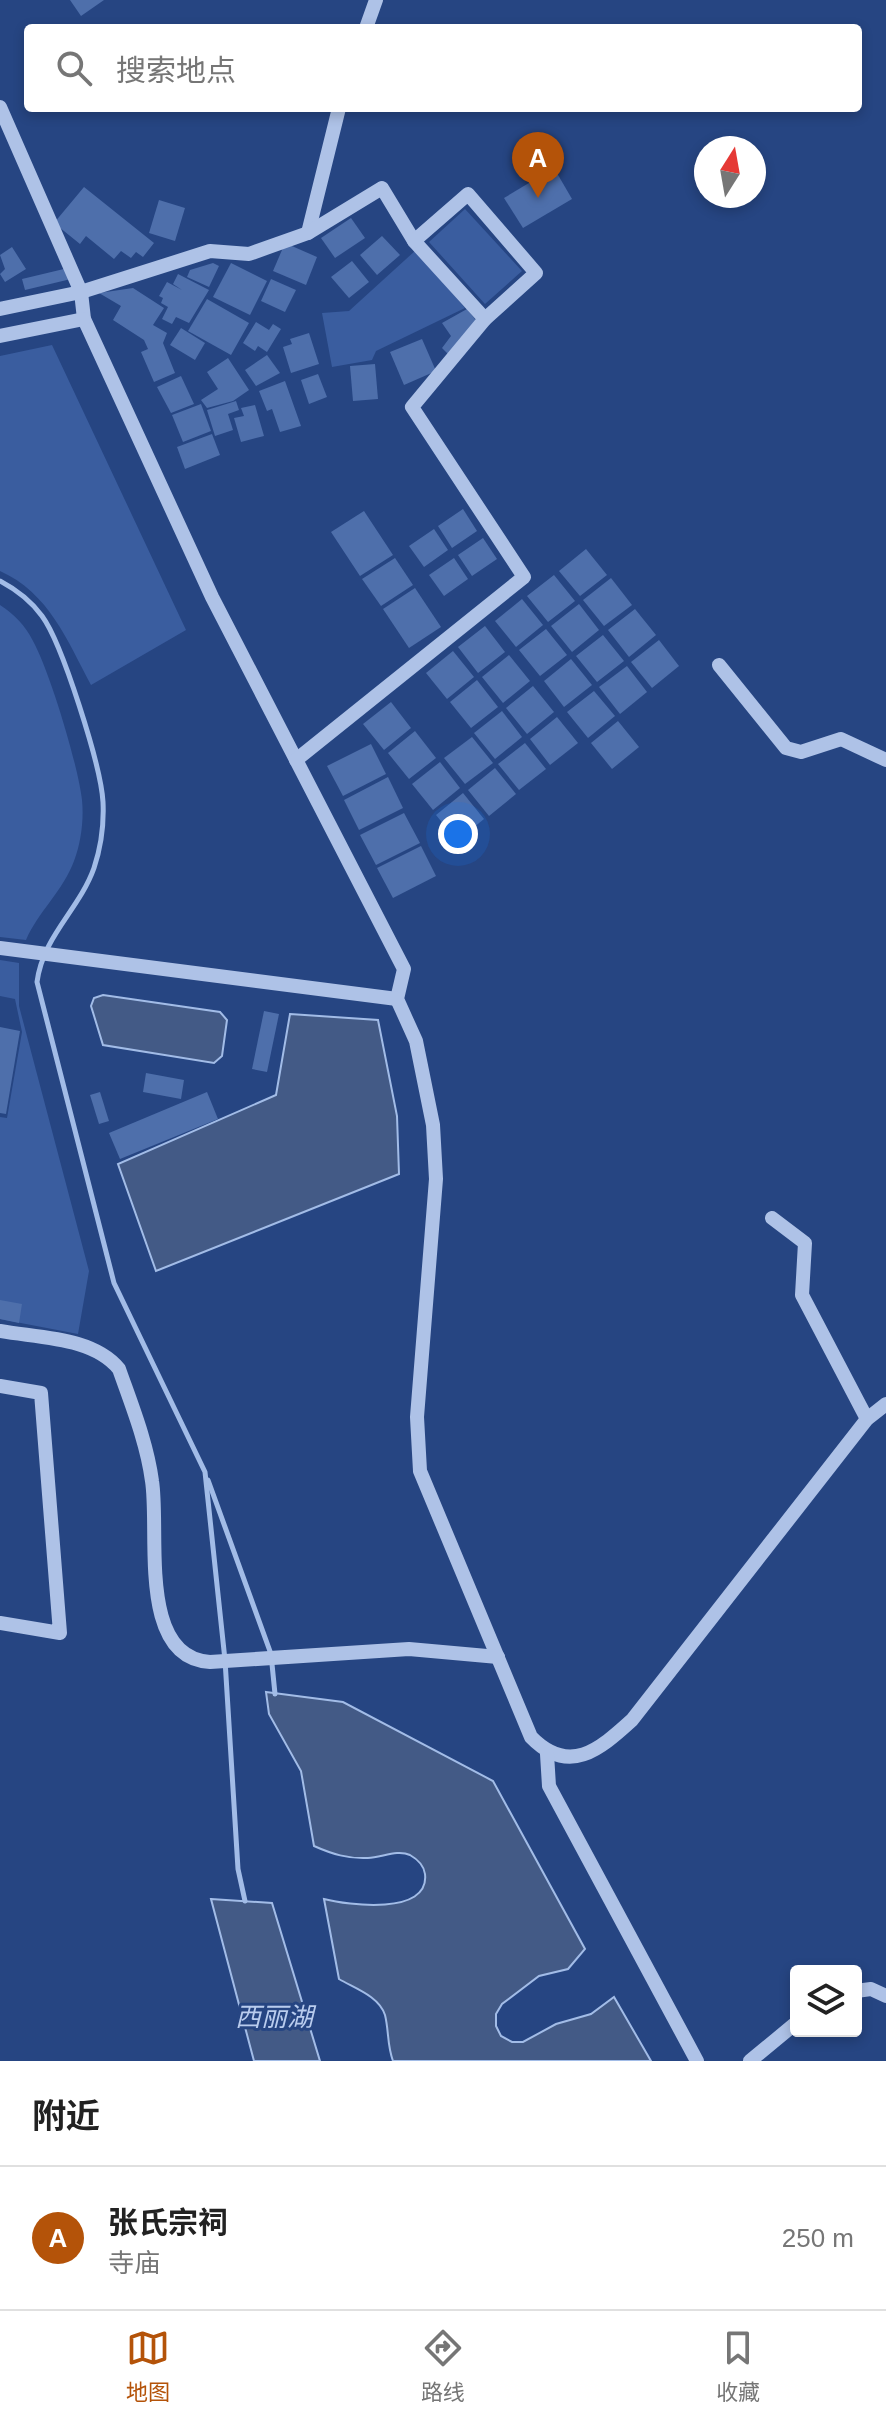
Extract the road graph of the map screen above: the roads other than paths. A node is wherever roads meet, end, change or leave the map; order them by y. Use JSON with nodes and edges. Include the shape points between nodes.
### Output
{"nodes":[{"id":1,"x":376,"y":0,"type":"edge"},
{"id":2,"x":367,"y":24,"type":"edge"},
{"id":3,"x":0,"y":107,"type":"edge"},
{"id":4,"x":338,"y":112,"type":"edge"},
{"id":5,"x":308,"y":233,"type":"junction"},
{"id":6,"x":414,"y":241,"type":"junction"},
{"id":7,"x":81,"y":292,"type":"junction"},
{"id":8,"x":0,"y":309,"type":"edge"},
{"id":9,"x":84,"y":319,"type":"junction"},
{"id":10,"x":485,"y":319,"type":"junction"},
{"id":11,"x":0,"y":336,"type":"edge"},
{"id":12,"x":719,"y":665,"type":"dead end"},
{"id":13,"x":296,"y":760,"type":"junction"},
{"id":14,"x":886,"y":760,"type":"edge"},
{"id":15,"x":0,"y":948,"type":"edge"},
{"id":16,"x":397,"y":999,"type":"junction"},
{"id":17,"x":772,"y":1218,"type":"dead end"},
{"id":18,"x":0,"y":1331,"type":"edge"},
{"id":19,"x":0,"y":1386,"type":"edge"},
{"id":20,"x":886,"y":1404,"type":"edge"},
{"id":21,"x":867,"y":1419,"type":"junction"},
{"id":22,"x":0,"y":1623,"type":"edge"},
{"id":23,"x":498,"y":1657,"type":"junction"},
{"id":24,"x":547,"y":1754,"type":"junction"},
{"id":25,"x":862,"y":1990,"type":"edge"},
{"id":26,"x":886,"y":1996,"type":"edge"},
{"id":27,"x":790,"y":2028,"type":"edge"},
{"id":28,"x":697,"y":2061,"type":"edge"},
{"id":29,"x":750,"y":2061,"type":"edge"}],
"edges":[{"from":1,"to":2,"type":"street"},
{"from":3,"to":7,"type":"street"},
{"from":4,"to":5,"type":"street"},
{"from":5,"to":6,"type":"street","via":[[382,188]]},
{"from":5,"to":7,"type":"street","via":[[249,254],[210,251]]},
{"from":6,"to":10,"type":"street"},
{"from":6,"to":10,"type":"street","via":[[468,194],[536,273]]},
{"from":7,"to":8,"type":"street"},
{"from":7,"to":9,"type":"street"},
{"from":9,"to":11,"type":"street"},
{"from":9,"to":13,"type":"street","via":[[212,597]]},
{"from":10,"to":13,"type":"street","via":[[412,407],[524,577]]},
{"from":12,"to":14,"type":"street","via":[[786,748],[801,752],[841,739]]},
{"from":13,"to":16,"type":"street","via":[[404,969]]},
{"from":15,"to":16,"type":"street"},
{"from":16,"to":23,"type":"street","via":[[416,1041],[433,1125],[436,1179],[417,1417],[420,1471]]},
{"from":17,"to":21,"type":"street","via":[[805,1243],[802,1295]]},
{"from":18,"to":23,"type":"street","via":[[94,1348],[119,1369],[152,1479],[156,1590],[174,1647],[184,1656],[210,1662],[409,1649]]},
{"from":19,"to":22,"type":"street","via":[[41,1393],[60,1633]]},
{"from":20,"to":21,"type":"street"},
{"from":21,"to":24,"type":"street","via":[[632,1720],[605,1745],[573,1759]]},
{"from":23,"to":24,"type":"street","via":[[531,1737]]},
{"from":24,"to":28,"type":"street","via":[[549,1786]]},
{"from":25,"to":26,"type":"street"},
{"from":27,"to":29,"type":"street"}]}
